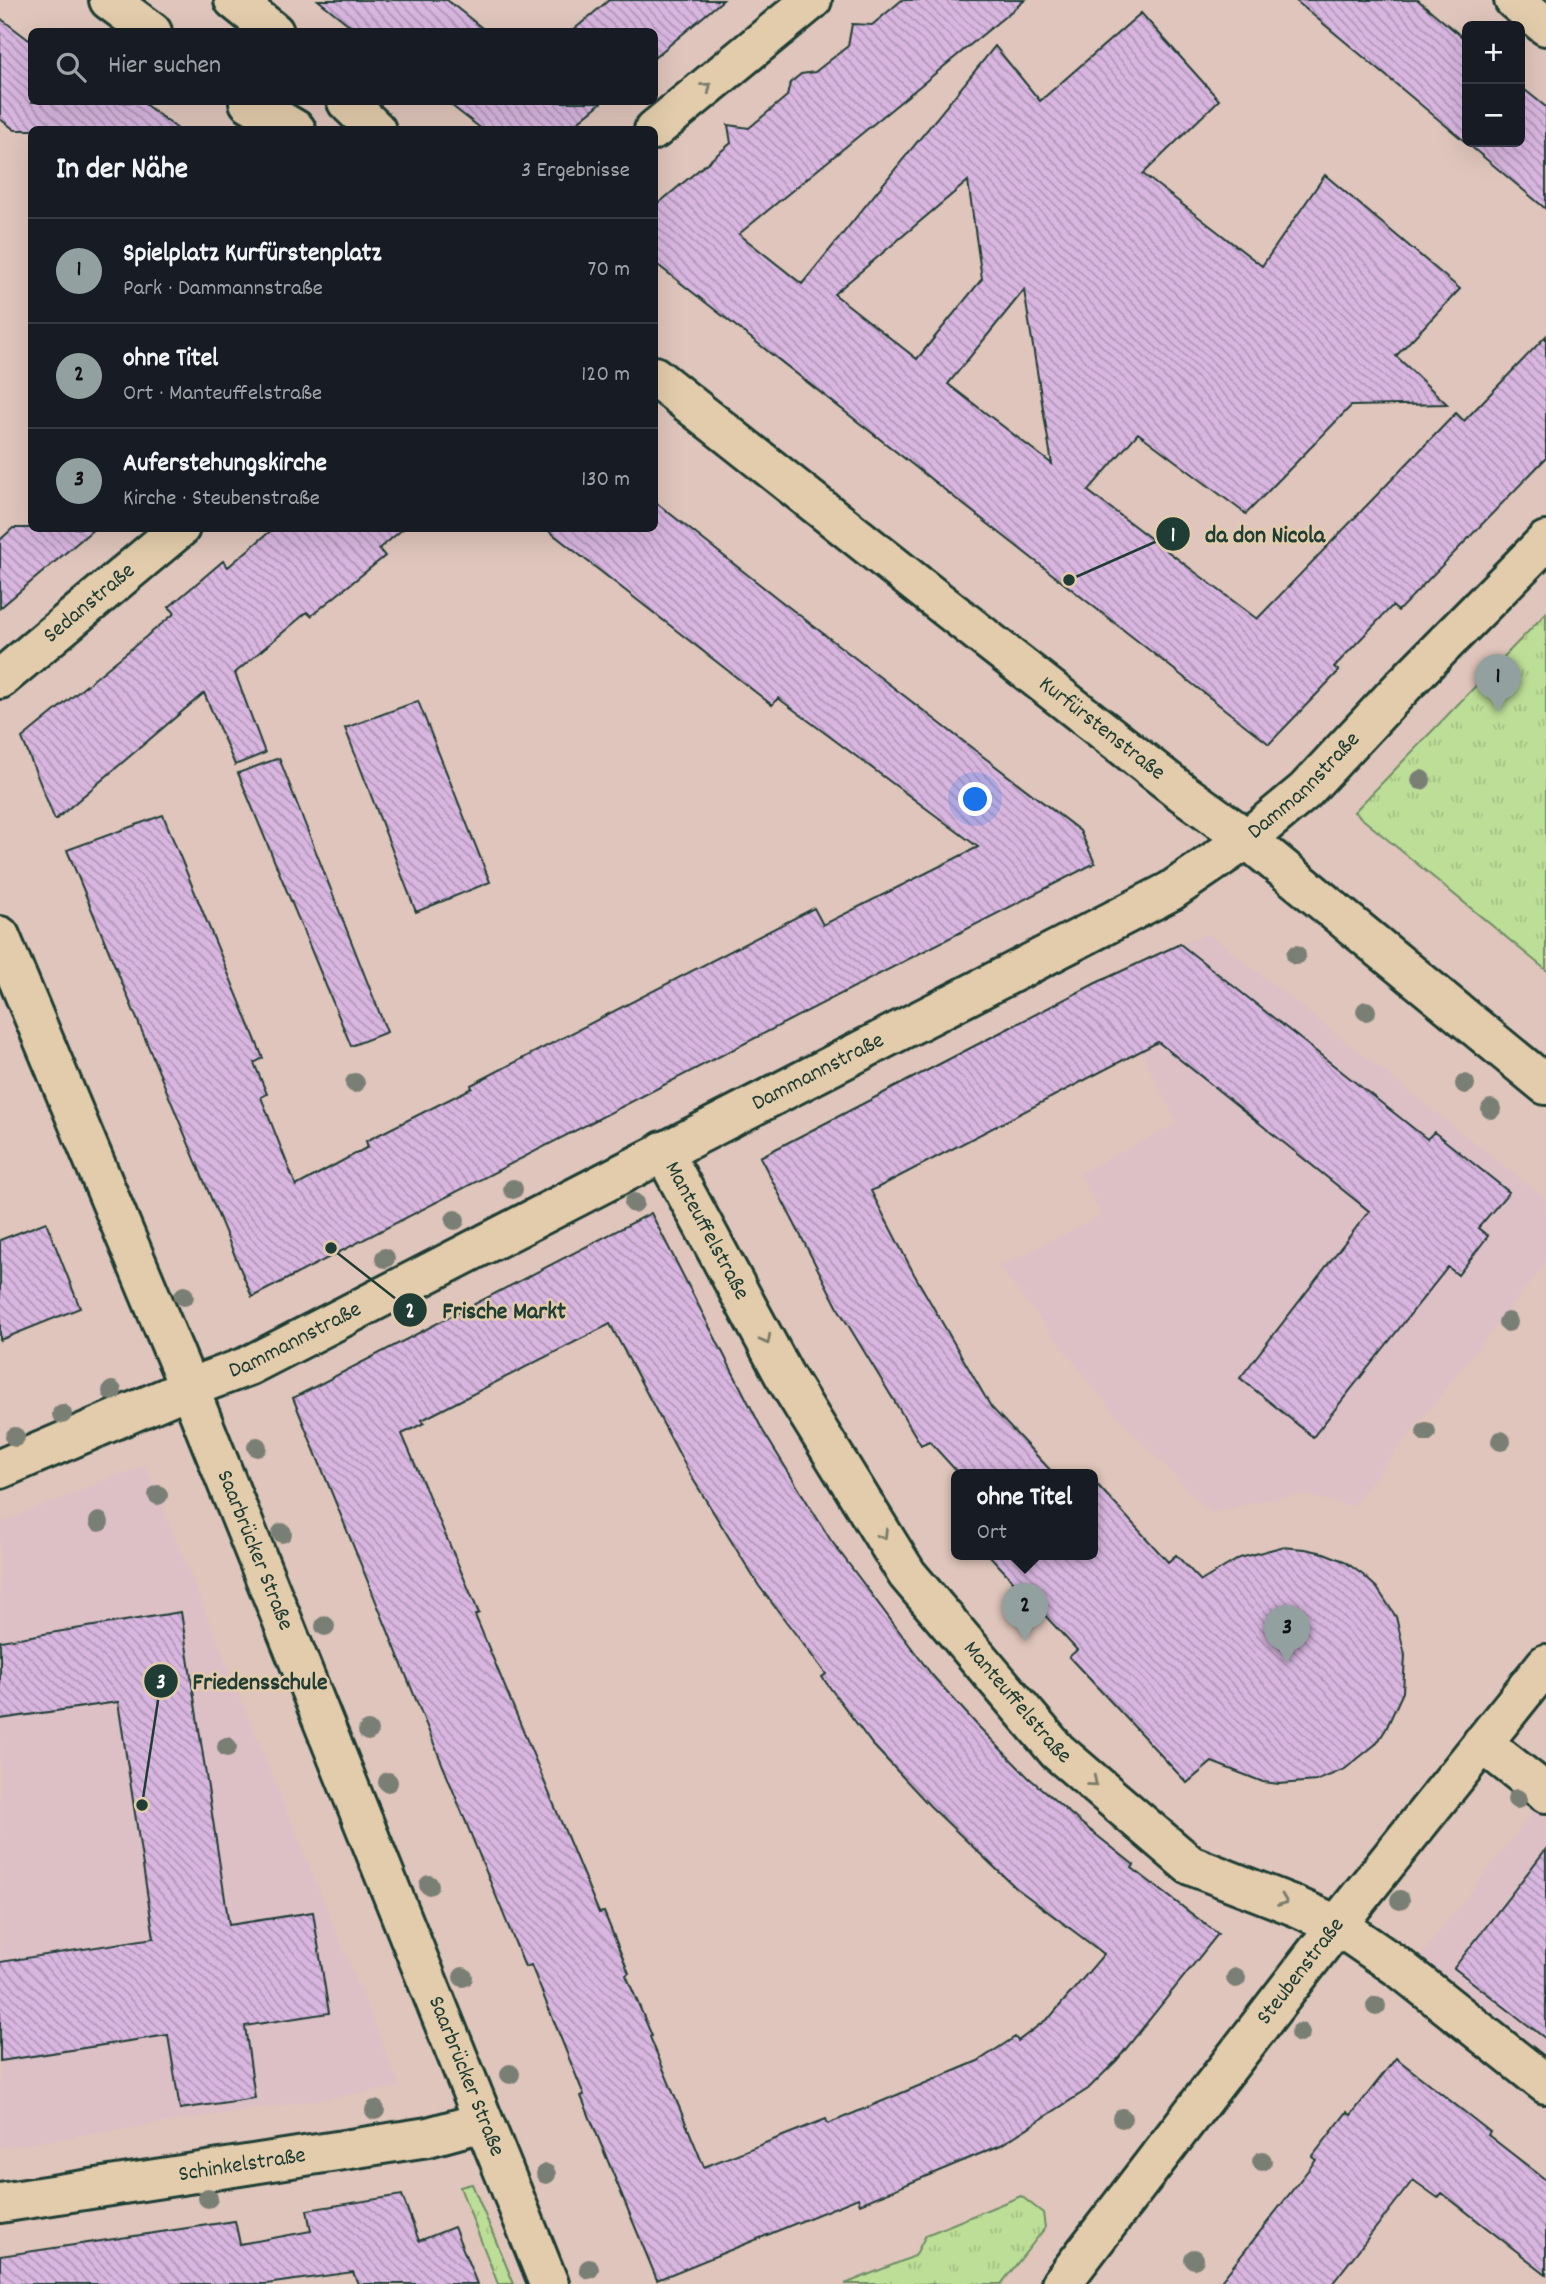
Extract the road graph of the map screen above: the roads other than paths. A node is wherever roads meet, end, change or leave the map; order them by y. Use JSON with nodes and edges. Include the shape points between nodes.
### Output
{"nodes":[{"id":1,"x":109,"y":0,"type":"edge"},
{"id":2,"x":234,"y":0,"type":"edge"},
{"id":3,"x":812,"y":0,"type":"edge"},
{"id":4,"x":1514,"y":0,"type":"edge"},
{"id":5,"x":1546,"y":26,"type":"edge"},
{"id":6,"x":147,"y":28,"type":"edge"},
{"id":7,"x":269,"y":28,"type":"edge"},
{"id":8,"x":255,"y":105,"type":"edge"},
{"id":9,"x":350,"y":105,"type":"edge"},
{"id":10,"x":289,"y":126,"type":"edge"},
{"id":11,"x":372,"y":126,"type":"edge"},
{"id":12,"x":658,"y":127,"type":"edge"},
{"id":13,"x":658,"y":379,"type":"edge"},
{"id":14,"x":175,"y":532,"type":"edge"},
{"id":15,"x":1546,"y":541,"type":"edge"},
{"id":16,"x":0,"y":679,"type":"edge"},
{"id":17,"x":1248,"y":839,"type":"junction"},
{"id":18,"x":0,"y":936,"type":"edge"},
{"id":19,"x":1546,"y":1085,"type":"edge"},
{"id":20,"x":663,"y":1151,"type":"junction"},
{"id":21,"x":189,"y":1388,"type":"junction"},
{"id":22,"x":0,"y":1469,"type":"edge"},
{"id":23,"x":1546,"y":1664,"type":"edge"},
{"id":24,"x":1482,"y":1743,"type":"junction"},
{"id":25,"x":1546,"y":1793,"type":"edge"},
{"id":26,"x":1337,"y":1925,"type":"junction"},
{"id":27,"x":1546,"y":2084,"type":"edge"},
{"id":28,"x":483,"y":2122,"type":"junction"},
{"id":29,"x":0,"y":2203,"type":"edge"},
{"id":30,"x":549,"y":2284,"type":"edge"},
{"id":31,"x":1061,"y":2284,"type":"edge"}],
"edges":[{"from":1,"to":6,"type":"street"},
{"from":2,"to":7,"type":"street"},
{"from":12,"to":3,"type":"street","one_way":true},
{"from":4,"to":5,"type":"street"},
{"from":8,"to":10,"type":"street"},
{"from":9,"to":11,"type":"street"},
{"from":13,"to":17,"type":"street","name":"Kurfürstenstraße","via":[[1034,677]]},
{"from":14,"to":16,"type":"street","name":"Sedanstraße"},
{"from":15,"to":17,"type":"street","name":"Dammannstraße","via":[[1304,791]]},
{"from":17,"to":19,"type":"street","name":"Kurfürstenstraße"},
{"from":17,"to":20,"type":"street","name":"Dammannstraße","via":[[1171,891]]},
{"from":18,"to":21,"type":"street","name":"Saarbrücker Straße"},
{"from":20,"to":21,"type":"street","name":"Dammannstraße","via":[[248,1366]]},
{"from":20,"to":26,"type":"street","name":"Manteuffelstraße","one_way":true,"via":[[784,1375],[907,1574],[1057,1751],[1190,1865]]},
{"from":21,"to":22,"type":"street","name":"Dammannstraße"},
{"from":21,"to":28,"type":"street","name":"Saarbrücker Straße"},
{"from":23,"to":24,"type":"street","name":"Steubenstraße"},
{"from":24,"to":25,"type":"street"},
{"from":24,"to":26,"type":"street","name":"Steubenstraße"},
{"from":26,"to":27,"type":"street","name":"Manteuffelstraße","via":[[1401,1969]]},
{"from":26,"to":31,"type":"street","name":"Steubenstraße"},
{"from":28,"to":29,"type":"street","name":"Schinkelstraße","via":[[428,2137]]},
{"from":28,"to":30,"type":"street","name":"Saarbrücker Straße"}]}
